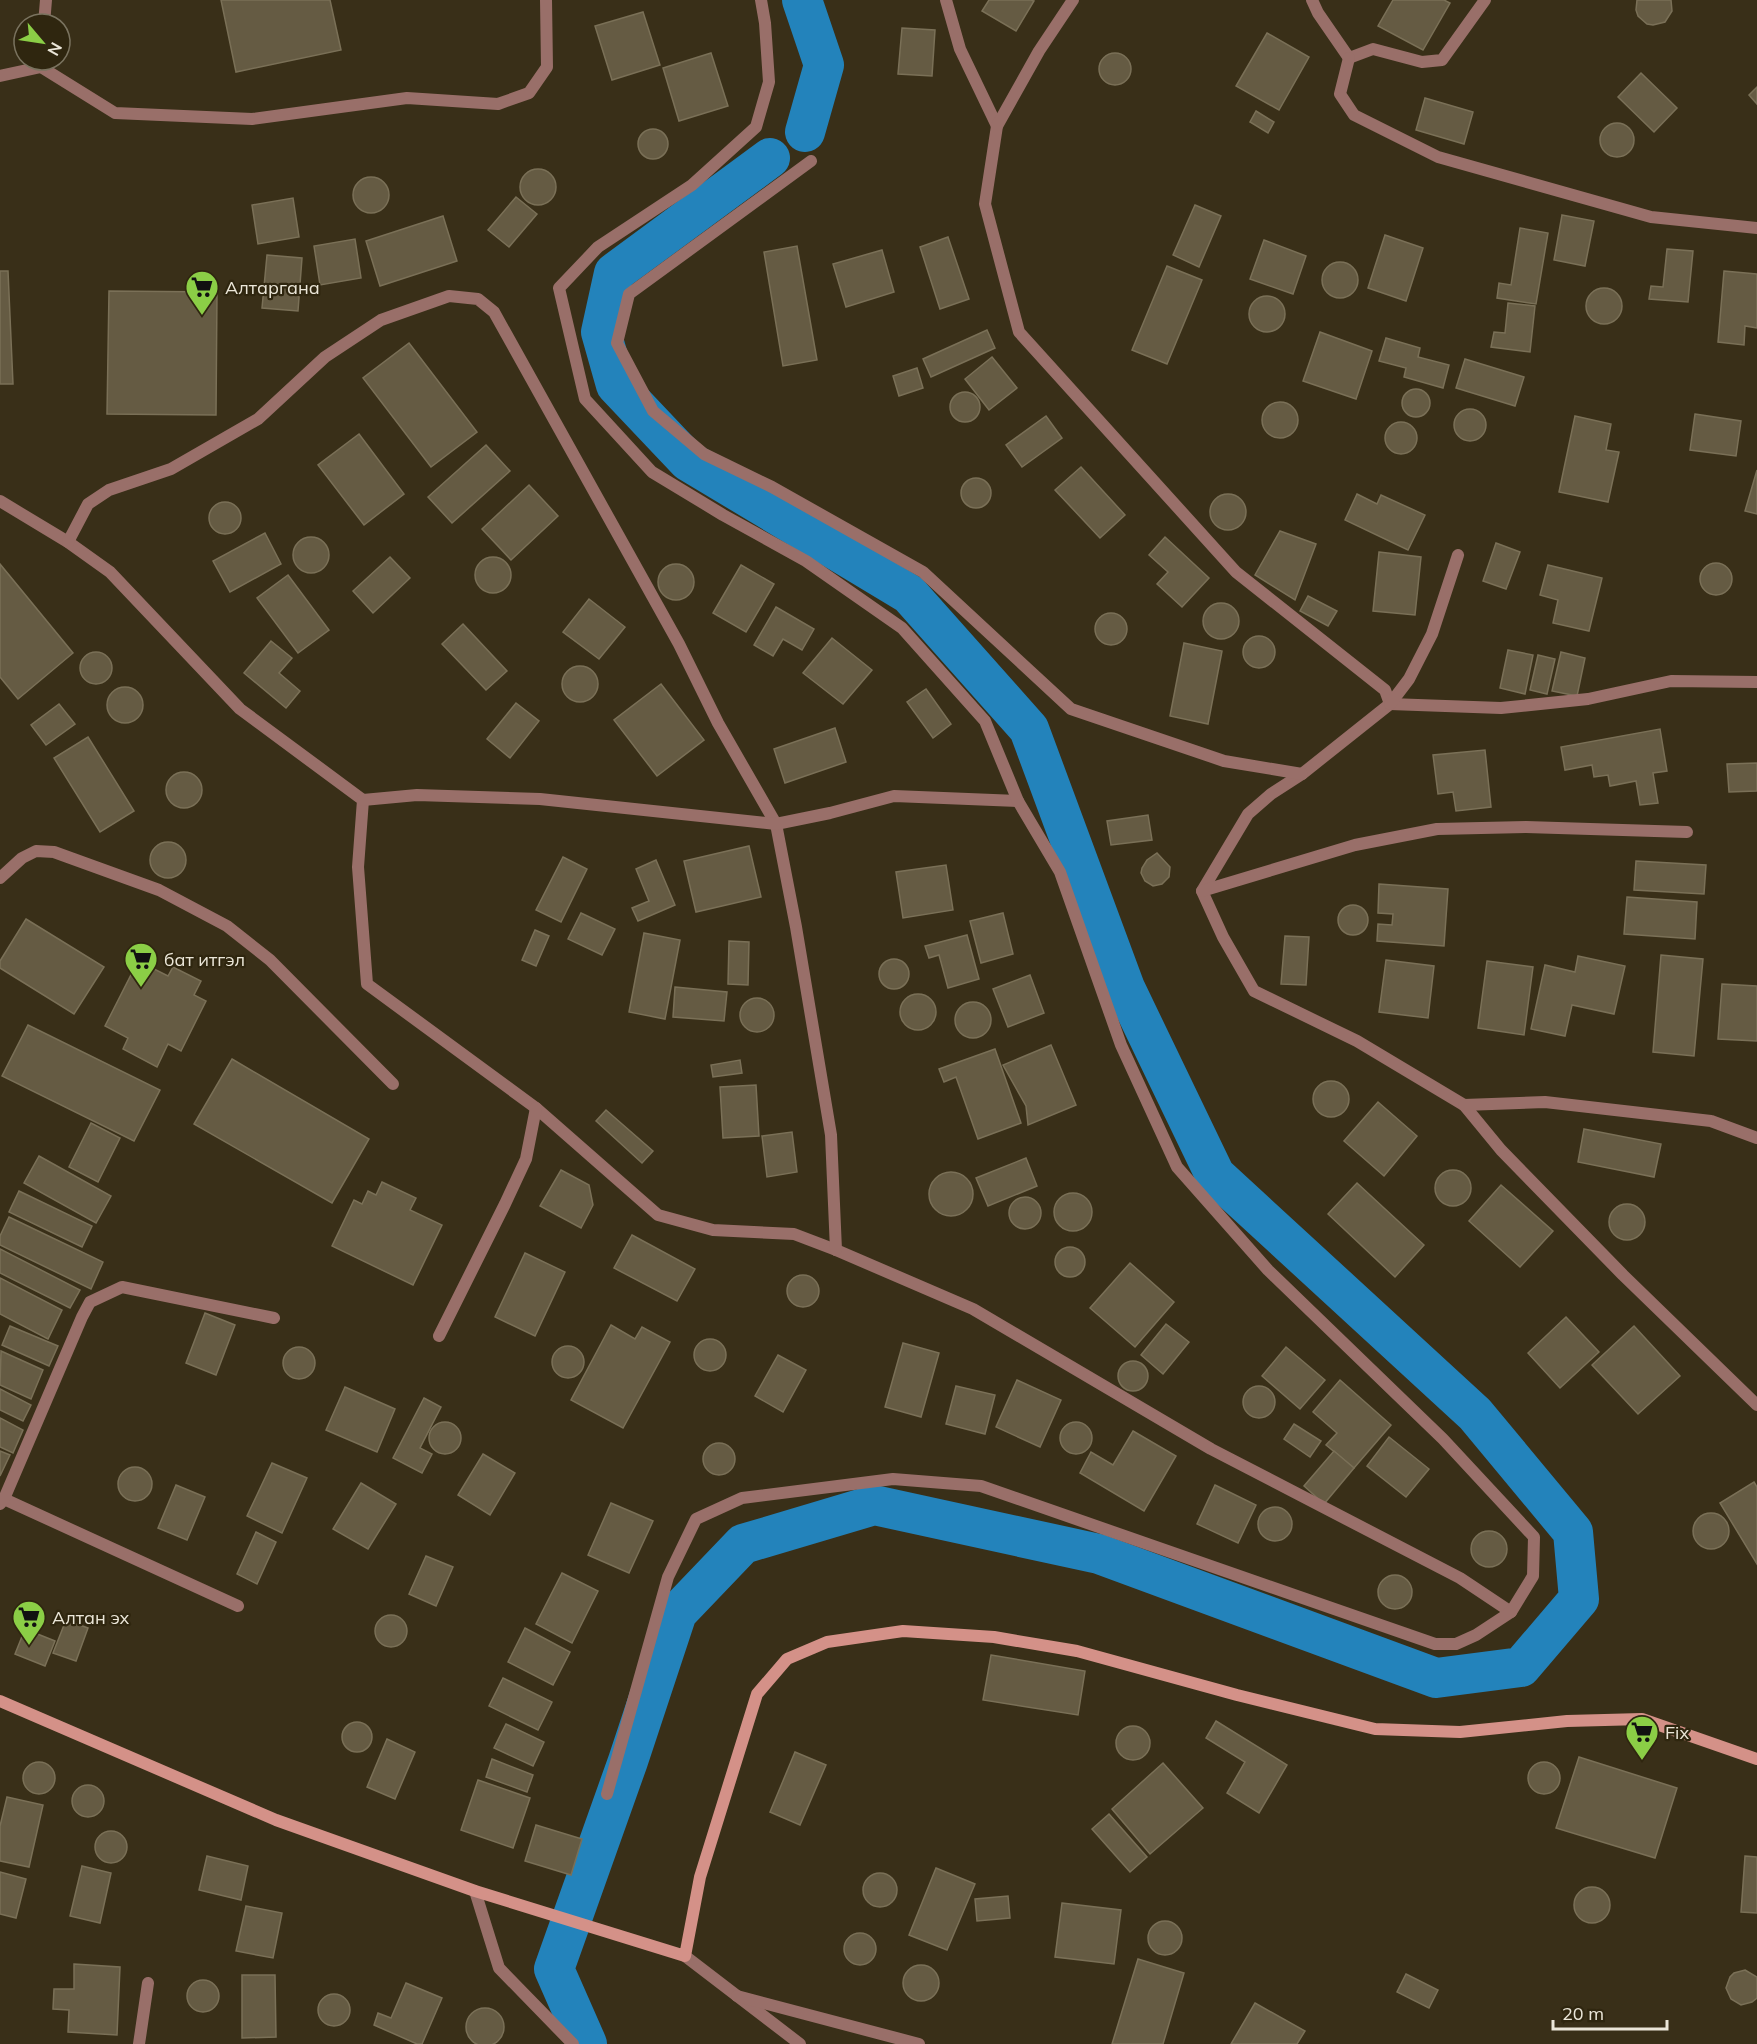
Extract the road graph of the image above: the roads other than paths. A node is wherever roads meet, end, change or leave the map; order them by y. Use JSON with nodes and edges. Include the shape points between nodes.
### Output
{"nodes":[{"id":1,"x":546,"y":0,"type":"edge"},
{"id":2,"x":761,"y":0,"type":"edge"},
{"id":3,"x":946,"y":0,"type":"edge"},
{"id":4,"x":1073,"y":0,"type":"edge"},
{"id":5,"x":1312,"y":0,"type":"edge"},
{"id":6,"x":1485,"y":0,"type":"edge"},
{"id":7,"x":1349,"y":58,"type":"junction"},
{"id":8,"x":53,"y":72,"type":"edge"},
{"id":9,"x":997,"y":126,"type":"junction"},
{"id":10,"x":811,"y":161,"type":"dead end"},
{"id":11,"x":1757,"y":228,"type":"edge"},
{"id":12,"x":0,"y":501,"type":"edge"},
{"id":13,"x":68,"y":542,"type":"junction"},
{"id":14,"x":1458,"y":555,"type":"dead end"},
{"id":15,"x":1757,"y":682,"type":"edge"},
{"id":16,"x":1390,"y":704,"type":"junction"},
{"id":17,"x":1302,"y":774,"type":"junction"},
{"id":18,"x":363,"y":800,"type":"junction"},
{"id":19,"x":1018,"y":801,"type":"junction"},
{"id":20,"x":776,"y":824,"type":"junction"},
{"id":21,"x":1687,"y":832,"type":"dead end"},
{"id":22,"x":0,"y":878,"type":"edge"},
{"id":23,"x":1203,"y":891,"type":"junction"},
{"id":24,"x":393,"y":1084,"type":"dead end"},
{"id":25,"x":1464,"y":1105,"type":"junction"},
{"id":26,"x":536,"y":1108,"type":"junction"},
{"id":27,"x":1757,"y":1138,"type":"edge"},
{"id":28,"x":836,"y":1250,"type":"junction"},
{"id":29,"x":274,"y":1318,"type":"dead end"},
{"id":30,"x":439,"y":1336,"type":"dead end"},
{"id":31,"x":1757,"y":1405,"type":"edge"},
{"id":32,"x":2,"y":1502,"type":"edge"},
{"id":33,"x":237,"y":1606,"type":"dead end"},
{"id":34,"x":1511,"y":1612,"type":"junction"},
{"id":35,"x":0,"y":1701,"type":"edge"},
{"id":36,"x":1757,"y":1759,"type":"edge"},
{"id":37,"x":607,"y":1794,"type":"dead end"},
{"id":38,"x":475,"y":1891,"type":"junction"},
{"id":39,"x":685,"y":1956,"type":"junction"},
{"id":40,"x":148,"y":1983,"type":"dead end"},
{"id":41,"x":737,"y":1996,"type":"junction"},
{"id":42,"x":139,"y":2044,"type":"edge"},
{"id":43,"x":573,"y":2044,"type":"edge"},
{"id":44,"x":800,"y":2044,"type":"edge"},
{"id":45,"x":919,"y":2044,"type":"edge"}],
"edges":[{"from":1,"to":8,"type":"street","via":[[547,67],[529,93],[498,104],[407,98],[252,119],[115,113]]},
{"from":2,"to":19,"type":"street","via":[[769,82],[756,128],[692,185],[598,247],[559,288],[585,399],[652,472],[806,561],[902,628],[985,721]]},
{"from":3,"to":9,"type":"street","via":[[960,49]]},
{"from":4,"to":9,"type":"street"},
{"from":5,"to":7,"type":"street"},
{"from":6,"to":7,"type":"street","via":[[1442,60],[1422,62],[1373,49]]},
{"from":7,"to":11,"type":"street","via":[[1340,94],[1354,115],[1438,157],[1651,217]]},
{"from":9,"to":16,"type":"street","via":[[985,204],[1019,332],[1236,572],[1385,690]]},
{"from":10,"to":17,"type":"street","via":[[629,294],[617,343],[653,411],[704,454],[772,487],[922,572],[1071,709],[1224,761]]},
{"from":12,"to":13,"type":"street"},
{"from":13,"to":18,"type":"street","via":[[110,572],[240,709]]},
{"from":13,"to":20,"type":"street","via":[[88,504],[109,490],[171,469],[258,419],[325,357],[381,320],[449,296],[478,299],[494,312]]},
{"from":14,"to":16,"type":"street","via":[[1431,634],[1409,680]]},
{"from":15,"to":16,"type":"street","via":[[1671,681],[1588,699],[1501,708]]},
{"from":16,"to":17,"type":"street"},
{"from":17,"to":23,"type":"street","via":[[1248,814]]},
{"from":18,"to":20,"type":"street","via":[[417,795],[540,799]]},
{"from":18,"to":26,"type":"street","via":[[358,867],[367,984]]},
{"from":19,"to":20,"type":"street","via":[[894,796]]},
{"from":19,"to":34,"type":"street","via":[[1060,872],[1121,1046],[1178,1167],[1268,1270],[1443,1439],[1534,1537],[1533,1576]]},
{"from":20,"to":28,"type":"street","via":[[831,1135]]},
{"from":21,"to":23,"type":"street","via":[[1526,827],[1437,829],[1355,845]]},
{"from":22,"to":24,"type":"street","via":[[36,851],[54,852],[159,890],[227,926],[270,960]]},
{"from":23,"to":25,"type":"street","via":[[1254,991],[1357,1041]]},
{"from":25,"to":27,"type":"street","via":[[1545,1102],[1711,1121]]},
{"from":25,"to":31,"type":"street","via":[[1501,1150],[1623,1275]]},
{"from":26,"to":28,"type":"street","via":[[658,1215],[713,1230],[794,1234]]},
{"from":26,"to":30,"type":"street","via":[[526,1159]]},
{"from":28,"to":34,"type":"street","via":[[973,1309],[1211,1449],[1460,1578]]},
{"from":29,"to":32,"type":"street","via":[[122,1287],[90,1302]]},
{"from":32,"to":33,"type":"street"},
{"from":34,"to":37,"type":"street","via":[[1456,1644],[1435,1644],[981,1486],[893,1479],[742,1498],[696,1519],[668,1577]]},
{"from":35,"to":38,"type":"street","via":[[276,1821]]},
{"from":36,"to":39,"type":"street","via":[[1642,1719],[1567,1721],[1460,1732],[1375,1729],[1077,1651],[994,1637],[903,1631],[827,1642],[787,1659],[757,1694],[700,1877]]},
{"from":38,"to":39,"type":"street"},
{"from":38,"to":43,"type":"street","via":[[499,1968]]},
{"from":39,"to":41,"type":"street"},
{"from":40,"to":42,"type":"street"},
{"from":41,"to":44,"type":"street"},
{"from":41,"to":45,"type":"street"}]}
